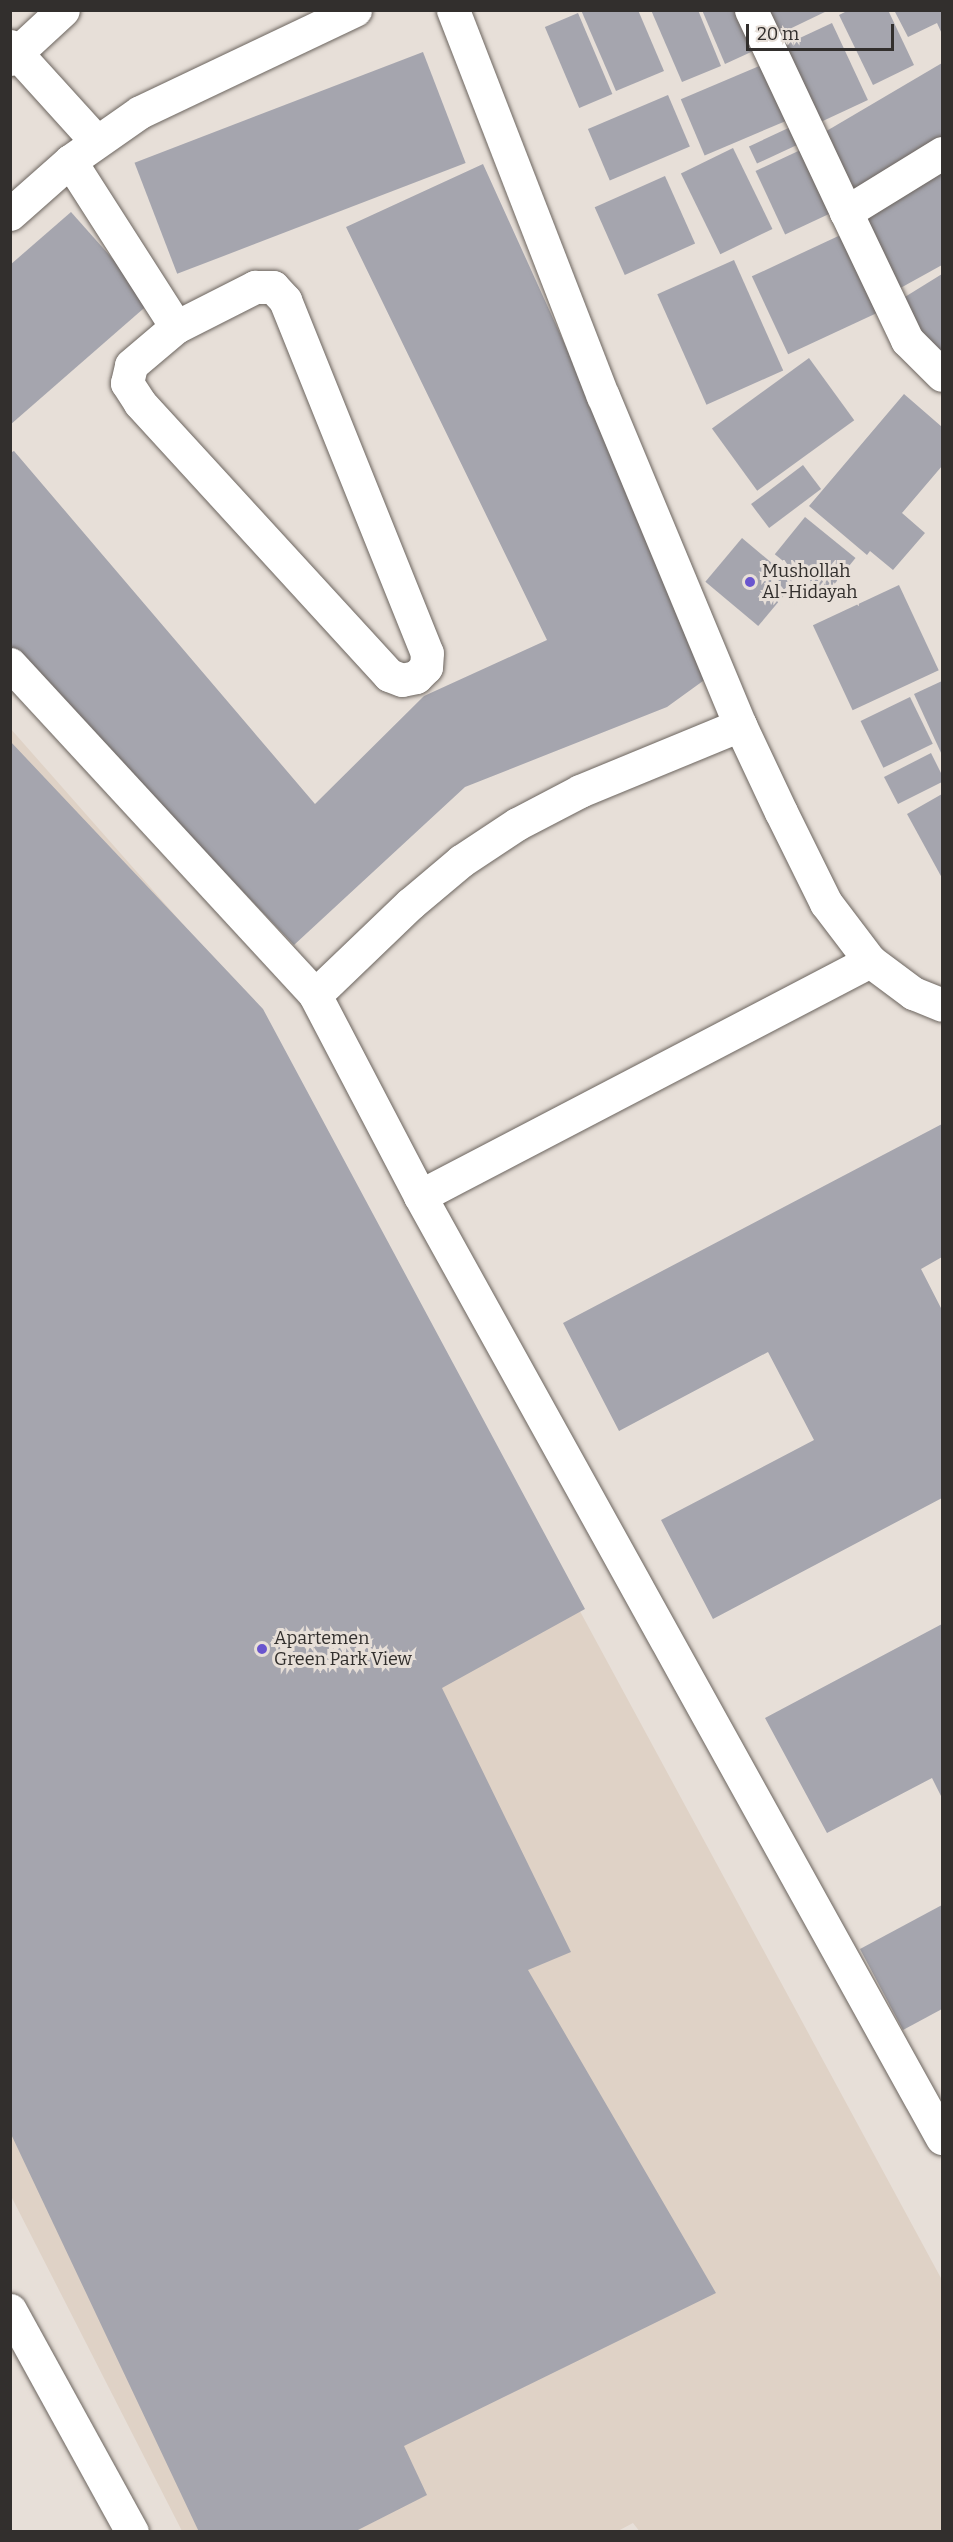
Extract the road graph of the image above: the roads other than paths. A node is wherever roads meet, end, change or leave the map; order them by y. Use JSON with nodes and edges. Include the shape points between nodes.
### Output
{"nodes":[{"id":1,"x":63,"y":10,"type":"edge"},
{"id":2,"x":355,"y":10,"type":"edge"},
{"id":3,"x":453,"y":10,"type":"edge"},
{"id":4,"x":752,"y":10,"type":"edge"},
{"id":5,"x":13,"y":53,"type":"edge"},
{"id":6,"x":96,"y":141,"type":"junction"},
{"id":7,"x":942,"y":153,"type":"edge"},
{"id":8,"x":70,"y":161,"type":"junction"},
{"id":9,"x":846,"y":212,"type":"junction"},
{"id":10,"x":10,"y":214,"type":"edge"},
{"id":11,"x":176,"y":327,"type":"junction"},
{"id":12,"x":942,"y":375,"type":"edge"},
{"id":13,"x":10,"y":664,"type":"edge"},
{"id":14,"x":740,"y":725,"type":"junction"},
{"id":15,"x":870,"y":961,"type":"junction"},
{"id":16,"x":315,"y":995,"type":"junction"},
{"id":17,"x":942,"y":1005,"type":"edge"},
{"id":18,"x":420,"y":1196,"type":"junction"},
{"id":19,"x":931,"y":2091,"type":"edge"},
{"id":20,"x":942,"y":2138,"type":"edge"},
{"id":21,"x":10,"y":2310,"type":"edge"},
{"id":22,"x":132,"y":2532,"type":"edge"}],
"edges":[{"from":1,"to":5,"type":"street"},
{"from":2,"to":6,"type":"street","via":[[140,112]]},
{"from":3,"to":14,"type":"street","via":[[603,396]]},
{"from":4,"to":9,"type":"street"},
{"from":5,"to":6,"type":"street"},
{"from":6,"to":8,"type":"street"},
{"from":7,"to":9,"type":"street"},
{"from":8,"to":10,"type":"street"},
{"from":8,"to":11,"type":"street"},
{"from":9,"to":12,"type":"street","via":[[907,340]]},
{"from":11,"to":11,"type":"street","via":[[255,287],[273,287],[285,300],[427,653],[426,667],[416,677],[402,680],[389,675],[140,403],[127,383],[131,365]]},
{"from":13,"to":16,"type":"street"},
{"from":14,"to":15,"type":"street","via":[[826,903]]},
{"from":14,"to":16,"type":"street","via":[[580,791],[517,824],[452,868]]},
{"from":15,"to":17,"type":"street","via":[[913,993]]},
{"from":15,"to":18,"type":"street"},
{"from":16,"to":18,"type":"street"},
{"from":18,"to":19,"type":"street"},
{"from":19,"to":20,"type":"street"},
{"from":21,"to":22,"type":"street"}]}
